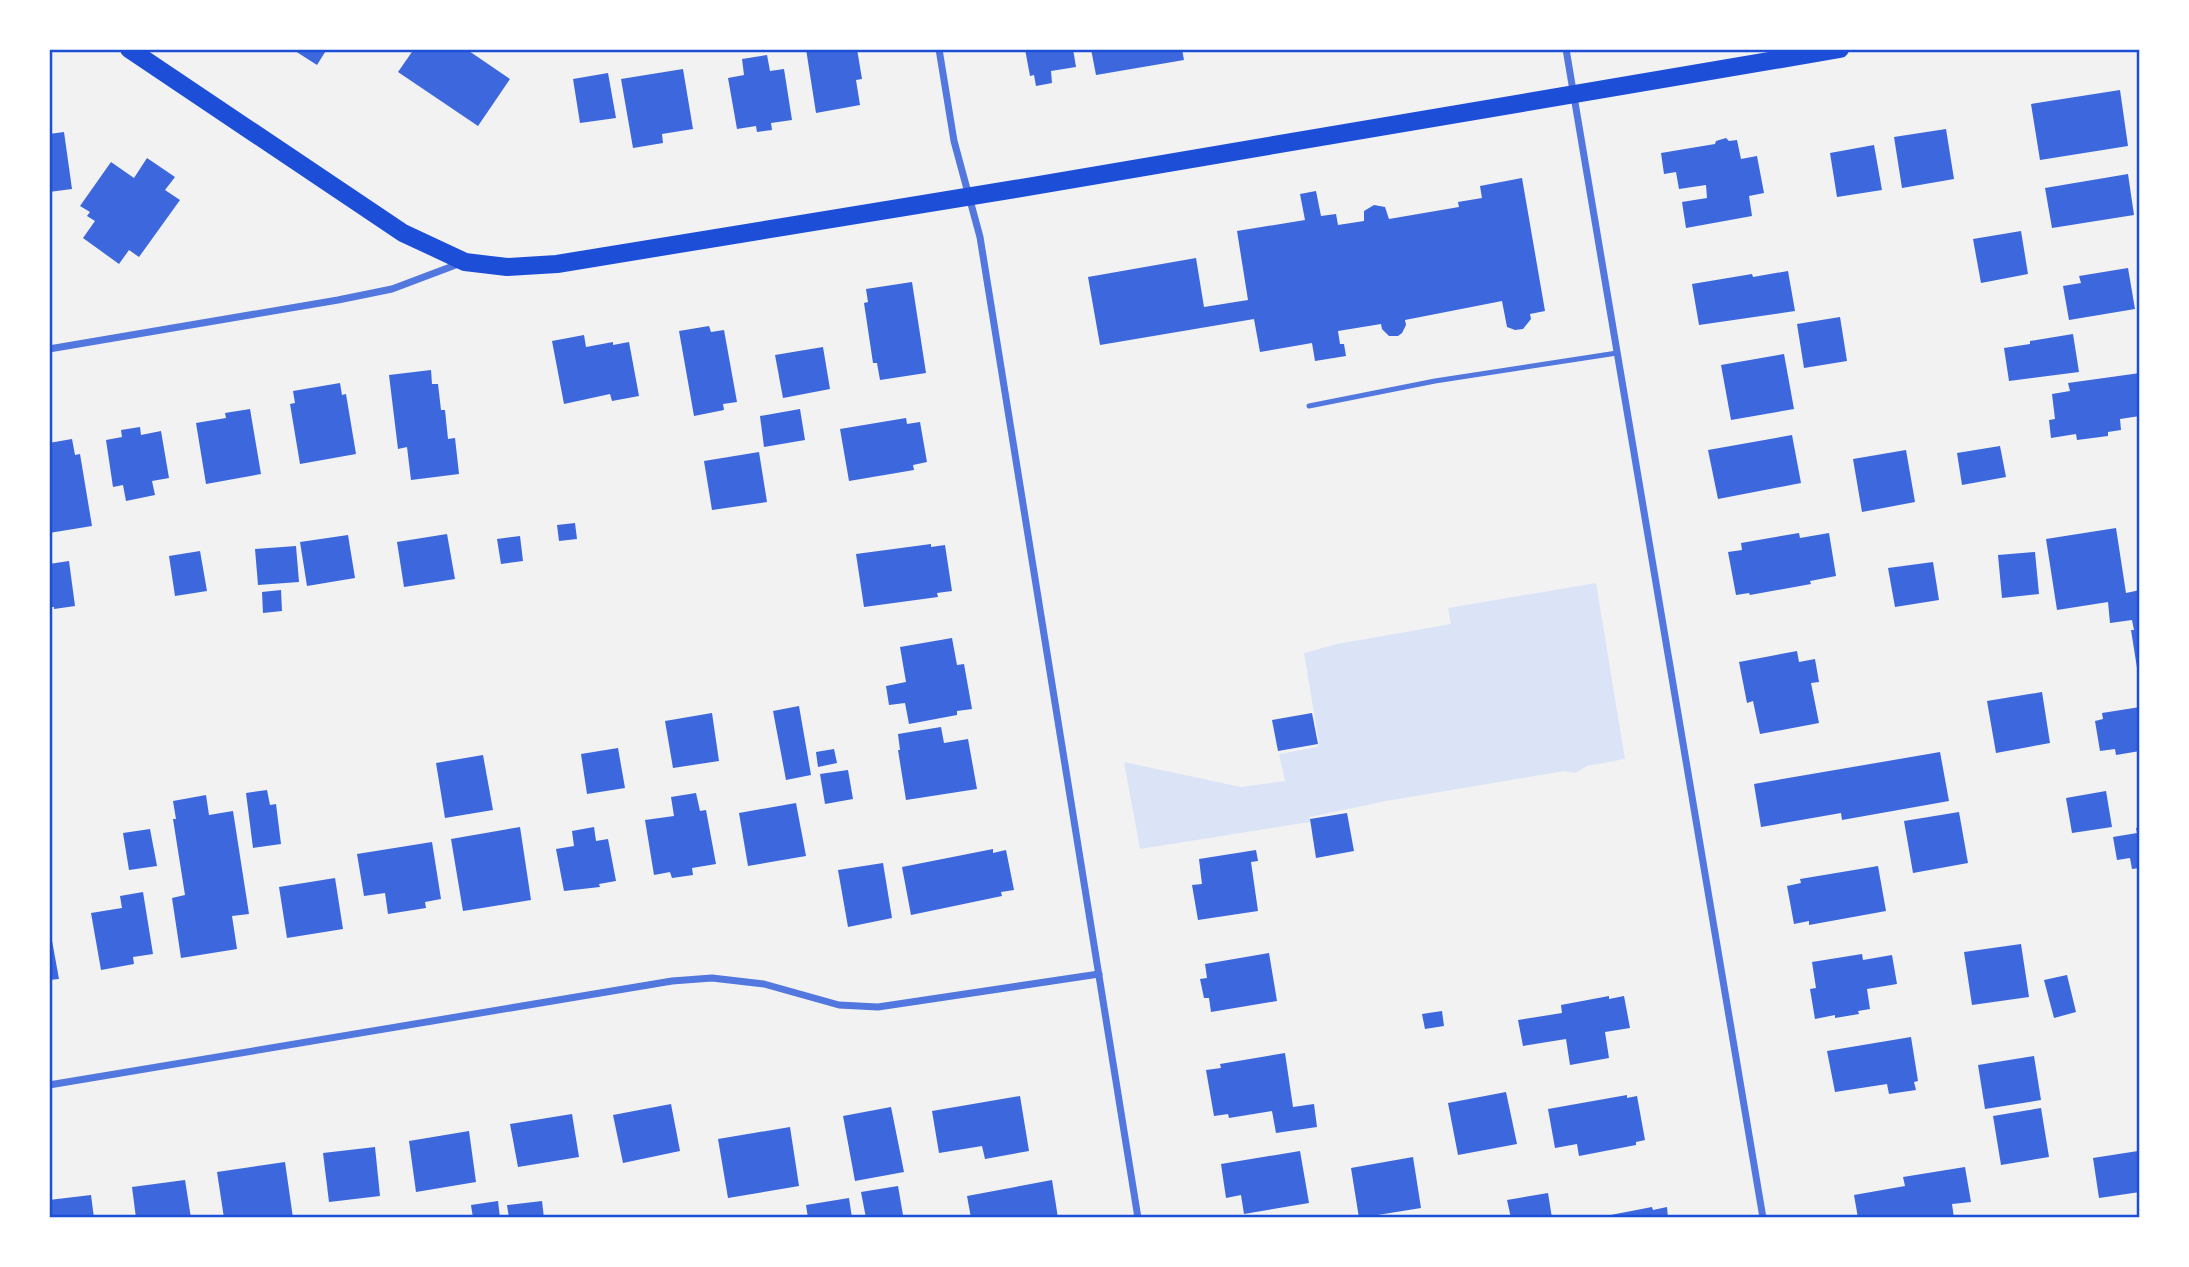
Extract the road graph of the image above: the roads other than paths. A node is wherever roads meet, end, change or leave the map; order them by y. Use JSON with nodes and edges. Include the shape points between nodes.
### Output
{"nodes":[{"id":1,"x":129,"y":49,"type":"edge"},
{"id":2,"x":939,"y":49,"type":"edge"},
{"id":3,"x":1566,"y":49,"type":"edge"},
{"id":4,"x":1840,"y":49,"type":"edge"},
{"id":5,"x":1574,"y":95,"type":"junction"},
{"id":6,"x":970,"y":197,"type":"junction"},
{"id":7,"x":465,"y":262,"type":"junction"},
{"id":8,"x":49,"y":349,"type":"edge"},
{"id":9,"x":1617,"y":353,"type":"junction"},
{"id":10,"x":1309,"y":406,"type":"dead end"},
{"id":11,"x":1098,"y":974,"type":"junction"},
{"id":12,"x":49,"y":1085,"type":"edge"},
{"id":13,"x":1138,"y":1218,"type":"edge"},
{"id":14,"x":1763,"y":1218,"type":"edge"}],
"edges":[{"from":1,"to":7,"type":"main road","via":[[403,233]]},
{"from":2,"to":6,"type":"street","via":[[954,141]]},
{"from":3,"to":5,"type":"street"},
{"from":4,"to":5,"type":"main road"},
{"from":5,"to":6,"type":"main road"},
{"from":5,"to":9,"type":"street"},
{"from":6,"to":7,"type":"main road","via":[[557,264],[507,267]]},
{"from":6,"to":11,"type":"street"},
{"from":7,"to":8,"type":"street","via":[[392,289]]},
{"from":9,"to":10,"type":"lane"},
{"from":9,"to":14,"type":"street"},
{"from":11,"to":12,"type":"street","via":[[878,1007],[839,1005],[764,984],[712,978],[672,981]]},
{"from":11,"to":13,"type":"street"}]}
